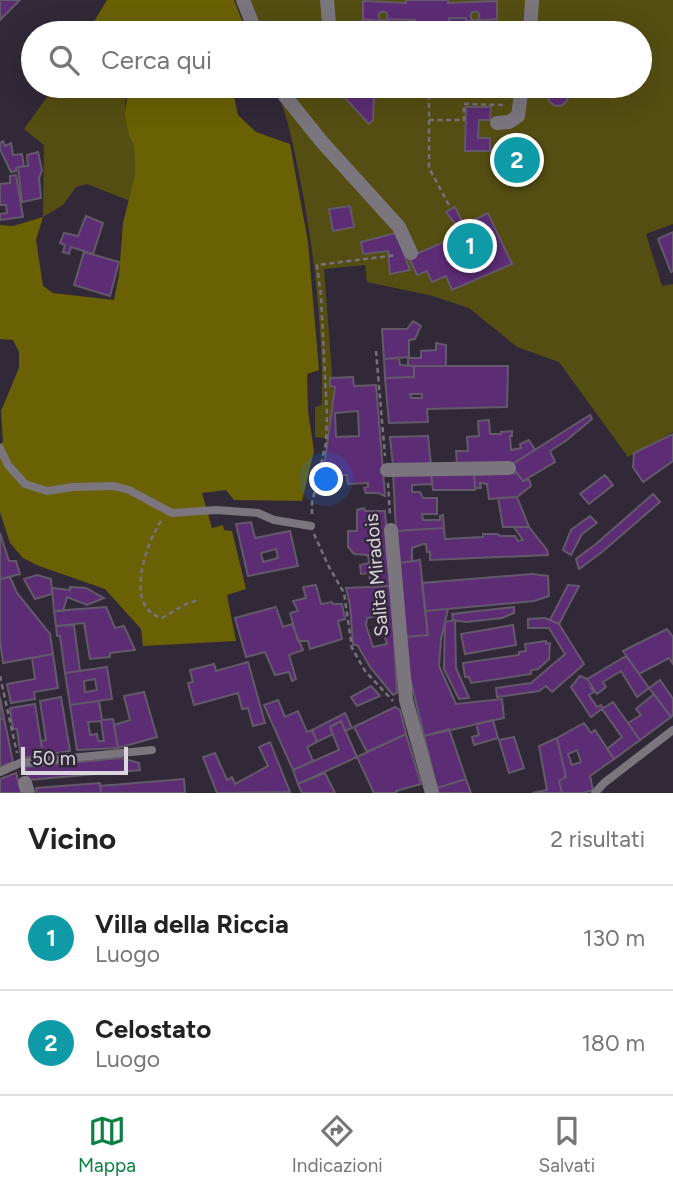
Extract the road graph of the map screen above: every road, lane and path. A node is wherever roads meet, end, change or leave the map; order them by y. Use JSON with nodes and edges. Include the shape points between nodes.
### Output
{"nodes":[{"id":1,"x":243,"y":0,"type":"edge"},
{"id":2,"x":327,"y":0,"type":"edge"},
{"id":3,"x":532,"y":0,"type":"edge"},
{"id":4,"x":251,"y":21,"type":"edge"},
{"id":5,"x":329,"y":21,"type":"edge"},
{"id":6,"x":531,"y":21,"type":"edge"},
{"id":7,"x":287,"y":98,"type":"edge"},
{"id":8,"x":429,"y":98,"type":"edge"},
{"id":9,"x":503,"y":98,"type":"edge"},
{"id":10,"x":520,"y":98,"type":"edge"},
{"id":11,"x":429,"y":120,"type":"junction"},
{"id":12,"x":498,"y":123,"type":"dead end"},
{"id":13,"x":450,"y":207,"type":"dead end"},
{"id":14,"x":411,"y":253,"type":"joint"},
{"id":15,"x":376,"y":351,"type":"dead end"},
{"id":16,"x":0,"y":448,"type":"edge"},
{"id":17,"x":509,"y":468,"type":"dead end"},
{"id":18,"x":387,"y":470,"type":"junction"},
{"id":19,"x":166,"y":509,"type":"junction"},
{"id":20,"x":311,"y":526,"type":"junction"},
{"id":21,"x":391,"y":530,"type":"joint"},
{"id":22,"x":200,"y":599,"type":"dead end"},
{"id":23,"x":0,"y":676,"type":"edge"},
{"id":24,"x":411,"y":713,"type":"junction"},
{"id":25,"x":673,"y":733,"type":"edge"},
{"id":26,"x":152,"y":750,"type":"dead end"},
{"id":27,"x":20,"y":763,"type":"junction"},
{"id":28,"x":0,"y":772,"type":"edge"},
{"id":29,"x":604,"y":783,"type":"junction"},
{"id":30,"x":432,"y":793,"type":"edge"},
{"id":31,"x":595,"y":793,"type":"edge"},
{"id":32,"x":610,"y":793,"type":"edge"}],
"edges":[{"from":1,"to":4,"type":"street"},
{"from":2,"to":5,"type":"street"},
{"from":3,"to":6,"type":"street"},
{"from":7,"to":14,"type":"street","via":[[399,227]]},
{"from":8,"to":11,"type":"path"},
{"from":9,"to":11,"type":"path","via":[[509,105],[464,104],[464,120]]},
{"from":10,"to":12,"type":"street","via":[[518,116]]},
{"from":11,"to":13,"type":"path","via":[[429,167]]},
{"from":14,"to":20,"type":"path","via":[[317,265],[327,415]]},
{"from":15,"to":18,"type":"path","name":"Salita Miradois"},
{"from":16,"to":19,"type":"lane","via":[[25,484],[47,491],[114,486]]},
{"from":17,"to":18,"type":"street"},
{"from":18,"to":21,"type":"path","name":"Salita Miradois"},
{"from":19,"to":20,"type":"lane","via":[[172,513],[258,513]]},
{"from":19,"to":22,"type":"path","via":[[148,548],[139,594],[155,616],[162,618]]},
{"from":20,"to":24,"type":"path","via":[[344,593],[352,648],[380,688]]},
{"from":21,"to":24,"type":"street","name":"Salita Miradois","via":[[406,700]]},
{"from":23,"to":27,"type":"path"},
{"from":24,"to":30,"type":"street","name":"Salita Miradois"},
{"from":25,"to":29,"type":"lane"},
{"from":26,"to":27,"type":"lane"},
{"from":27,"to":28,"type":"lane"},
{"from":29,"to":31,"type":"lane"},
{"from":29,"to":32,"type":"lane"}]}
